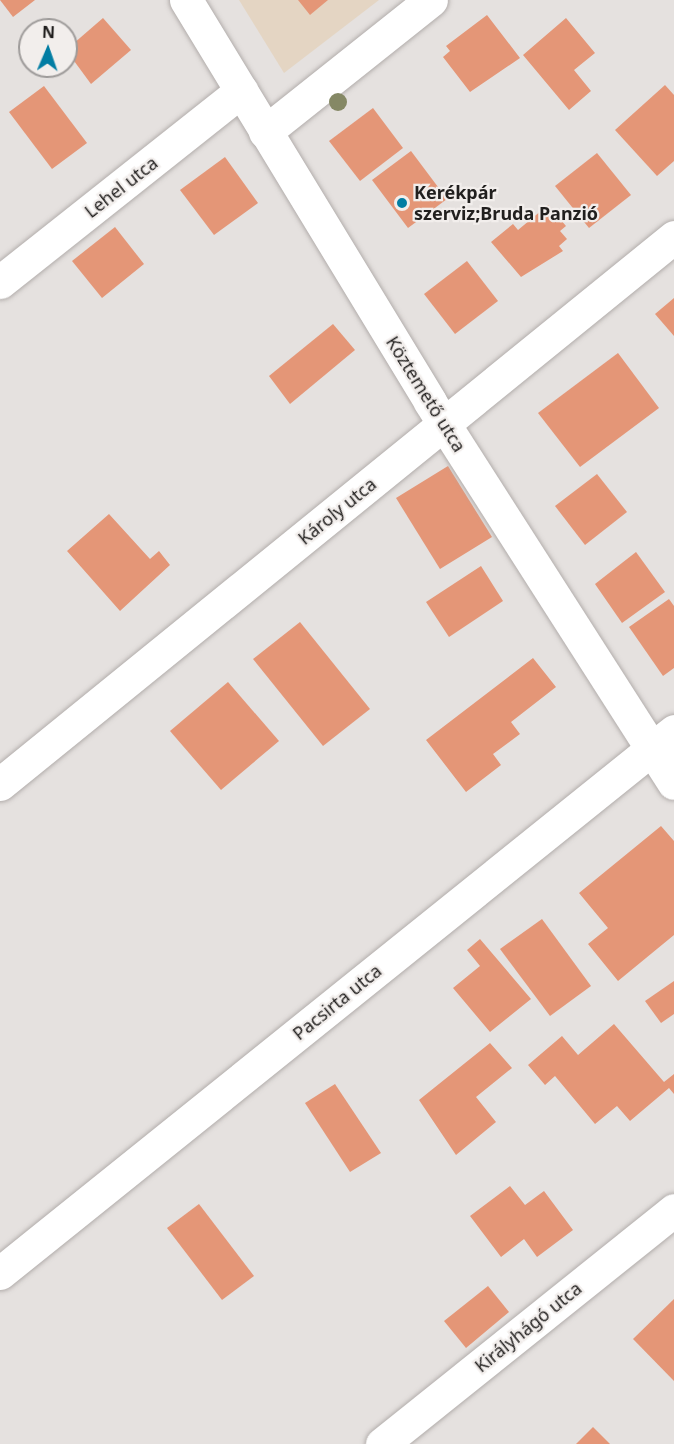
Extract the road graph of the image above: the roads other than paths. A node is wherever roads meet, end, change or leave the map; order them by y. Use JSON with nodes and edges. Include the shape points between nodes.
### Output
{"nodes":[{"id":1,"x":186,"y":0,"type":"edge"},
{"id":2,"x":431,"y":0,"type":"edge"},
{"id":3,"x":241,"y":91,"type":"junction"},
{"id":4,"x":265,"y":132,"type":"junction"},
{"id":5,"x":674,"y":237,"type":"edge"},
{"id":6,"x":0,"y":282,"type":"edge"},
{"id":7,"x":444,"y":424,"type":"junction"},
{"id":8,"x":663,"y":740,"type":"edge"},
{"id":9,"x":674,"y":783,"type":"edge"},
{"id":10,"x":0,"y":784,"type":"edge"},
{"id":11,"x":674,"y":1210,"type":"edge"},
{"id":12,"x":0,"y":1272,"type":"edge"},
{"id":13,"x":382,"y":1444,"type":"edge"}],
"edges":[{"from":1,"to":3,"type":"street","name":"Köztemető utca"},
{"from":2,"to":4,"type":"street"},
{"from":3,"to":4,"type":"street","name":"Köztemető utca"},
{"from":3,"to":6,"type":"street","name":"Lehel utca"},
{"from":4,"to":7,"type":"street","name":"Köztemető utca"},
{"from":5,"to":7,"type":"street","name":"Károly utca"},
{"from":7,"to":8,"type":"street","name":"Köztemető utca"},
{"from":7,"to":10,"type":"street","name":"Károly utca"},
{"from":8,"to":9,"type":"street","name":"Köztemető utca"},
{"from":8,"to":12,"type":"street","name":"Pacsirta utca"},
{"from":11,"to":13,"type":"street","name":"Királyhágó utca"}]}
